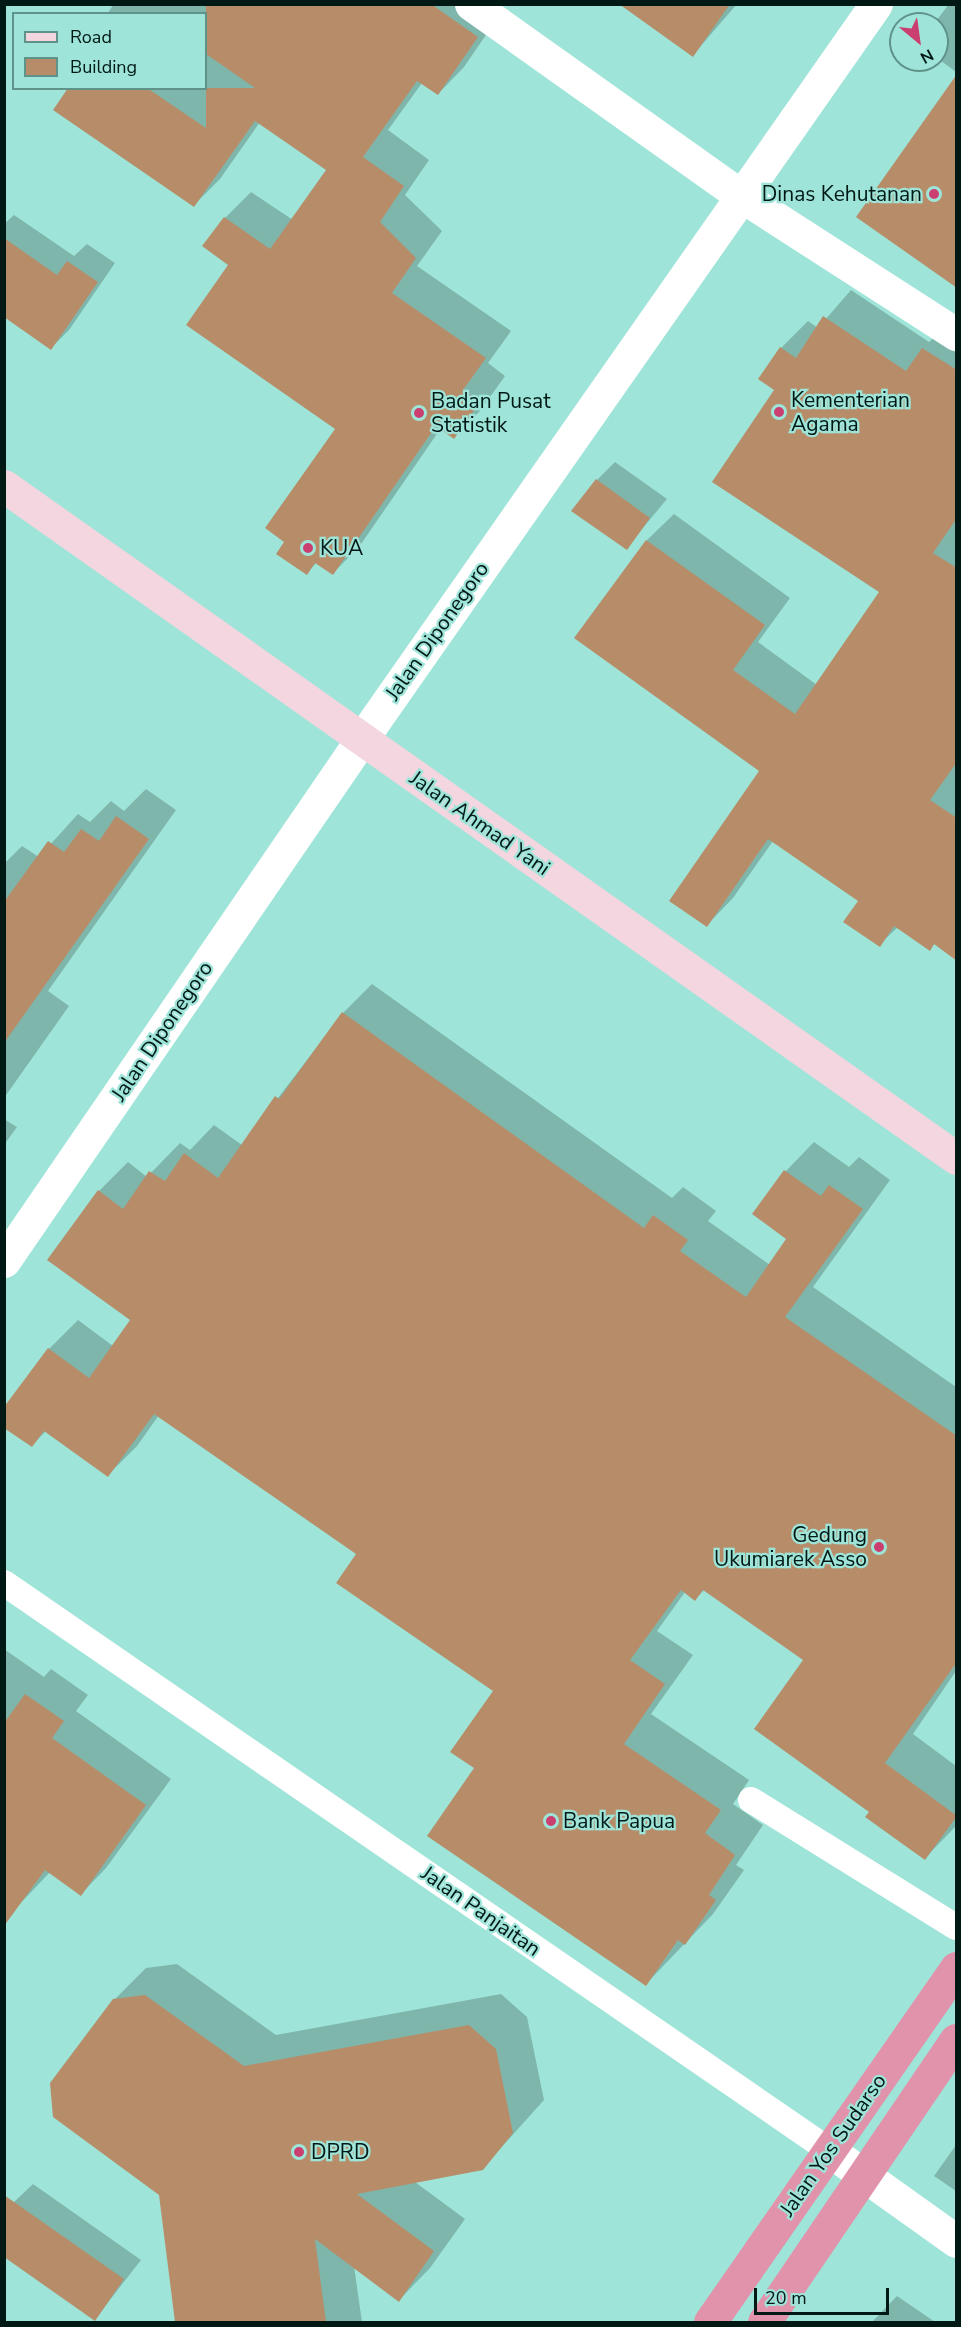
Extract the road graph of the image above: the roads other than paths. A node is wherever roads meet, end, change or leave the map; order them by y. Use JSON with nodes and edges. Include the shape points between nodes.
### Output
{"nodes":[{"id":1,"x":471,"y":4,"type":"edge"},
{"id":2,"x":876,"y":4,"type":"edge"},
{"id":3,"x":740,"y":195,"type":"junction"},
{"id":4,"x":957,"y":334,"type":"edge"},
{"id":5,"x":4,"y":486,"type":"edge"},
{"id":6,"x":361,"y":740,"type":"junction"},
{"id":7,"x":957,"y":1158,"type":"edge"},
{"id":8,"x":4,"y":1261,"type":"edge"},
{"id":9,"x":4,"y":1583,"type":"edge"},
{"id":10,"x":751,"y":1800,"type":"dead end"},
{"id":11,"x":957,"y":1927,"type":"edge"},
{"id":12,"x":957,"y":1968,"type":"edge"},
{"id":13,"x":957,"y":2040,"type":"edge"},
{"id":14,"x":830,"y":2151,"type":"junction"},
{"id":15,"x":864,"y":2177,"type":"junction"},
{"id":16,"x":957,"y":2241,"type":"edge"},
{"id":17,"x":710,"y":2322,"type":"edge"},
{"id":18,"x":764,"y":2322,"type":"edge"}],
"edges":[{"from":1,"to":3,"type":"street"},
{"from":2,"to":3,"type":"street","name":"Jalan Diponegoro"},
{"from":3,"to":4,"type":"street"},
{"from":3,"to":6,"type":"street","name":"Jalan Diponegoro"},
{"from":5,"to":6,"type":"main road","name":"Jalan Ahmad Yani"},
{"from":6,"to":7,"type":"main road","name":"Jalan Ahmad Yani"},
{"from":6,"to":8,"type":"street","name":"Jalan Diponegoro"},
{"from":9,"to":14,"type":"lane","name":"Jalan Panjaitan"},
{"from":10,"to":11,"type":"lane"},
{"from":12,"to":14,"type":"highway","name":"Jalan Yos Sudarso"},
{"from":13,"to":15,"type":"highway","name":"Jalan Yos Sudarso"},
{"from":14,"to":15,"type":"street","name":"Jalan Panjaitan"},
{"from":14,"to":17,"type":"highway","name":"Jalan Yos Sudarso"},
{"from":15,"to":16,"type":"street","name":"Jalan Panjaitan"},
{"from":15,"to":18,"type":"highway","name":"Jalan Yos Sudarso"}]}
